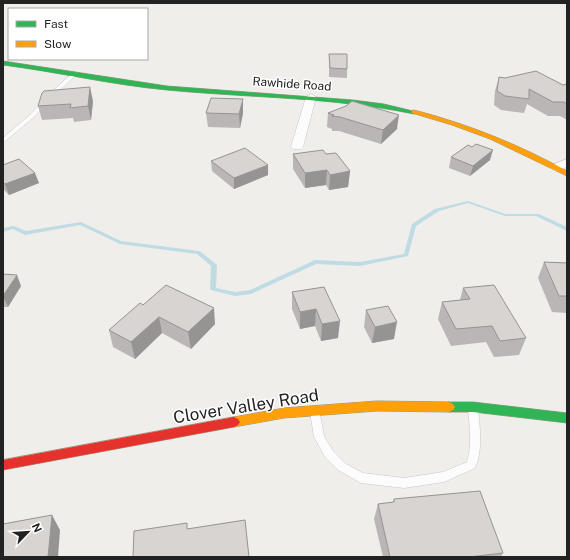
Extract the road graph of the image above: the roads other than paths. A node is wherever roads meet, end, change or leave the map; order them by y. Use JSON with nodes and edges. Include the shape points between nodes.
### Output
{"nodes":[{"id":1,"x":3,"y":63,"type":"edge"},
{"id":2,"x":76,"y":73,"type":"junction"},
{"id":3,"x":311,"y":97,"type":"junction"},
{"id":4,"x":3,"y":141,"type":"edge"},
{"id":5,"x":297,"y":147,"type":"dead end"},
{"id":6,"x":561,"y":165,"type":"edge"},
{"id":7,"x":567,"y":174,"type":"edge"},
{"id":8,"x":473,"y":408,"type":"junction"},
{"id":9,"x":314,"y":411,"type":"junction"},
{"id":10,"x":567,"y":418,"type":"edge"},
{"id":11,"x":3,"y":464,"type":"edge"}],
"edges":[{"from":1,"to":2,"type":"street","name":"Rawhide Road"},
{"from":2,"to":3,"type":"street","name":"Rawhide Road","via":[[168,88]]},
{"from":2,"to":4,"type":"lane"},
{"from":3,"to":5,"type":"street"},
{"from":3,"to":6,"type":"street","name":"Rawhide Road","via":[[380,106],[442,120]]},
{"from":6,"to":7,"type":"street","name":"Rawhide Road"},
{"from":8,"to":9,"type":"street","name":"Clover Valley Road","via":[[377,406]]},
{"from":8,"to":9,"type":"lane","via":[[476,438],[472,465],[444,477],[404,483],[361,478],[342,467],[329,454],[319,438]]},
{"from":8,"to":10,"type":"street","name":"Clover Valley Road"},
{"from":9,"to":11,"type":"street","name":"Clover Valley Road","via":[[284,413]]}]}
